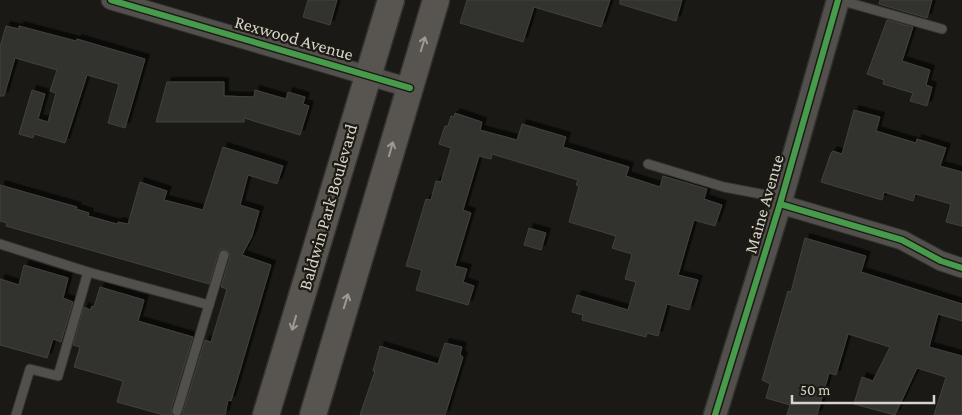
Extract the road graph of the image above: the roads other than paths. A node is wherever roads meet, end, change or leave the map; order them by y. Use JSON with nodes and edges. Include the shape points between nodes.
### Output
{"nodes":[{"id":1,"x":111,"y":0,"type":"edge"},
{"id":2,"x":391,"y":0,"type":"edge"},
{"id":3,"x":436,"y":0,"type":"edge"},
{"id":4,"x":839,"y":0,"type":"edge"},
{"id":5,"x":942,"y":30,"type":"dead end"},
{"id":6,"x":367,"y":75,"type":"junction"},
{"id":7,"x":410,"y":88,"type":"junction"},
{"id":8,"x":648,"y":164,"type":"dead end"},
{"id":9,"x":781,"y":201,"type":"junction"},
{"id":10,"x":0,"y":244,"type":"edge"},
{"id":11,"x":224,"y":255,"type":"dead end"},
{"id":12,"x":962,"y":268,"type":"edge"},
{"id":13,"x":88,"y":272,"type":"junction"},
{"id":14,"x":209,"y":305,"type":"junction"},
{"id":15,"x":177,"y":412,"type":"dead end"},
{"id":16,"x":16,"y":415,"type":"edge"},
{"id":17,"x":266,"y":415,"type":"edge"},
{"id":18,"x":312,"y":415,"type":"edge"},
{"id":19,"x":716,"y":415,"type":"edge"}],
"edges":[{"from":1,"to":6,"type":"street","name":"Rexwood Avenue"},
{"from":2,"to":6,"type":"main road","name":"Baldwin Park Boulevard"},
{"from":7,"to":3,"type":"main road","one_way":true},
{"from":4,"to":5,"type":"lane"},
{"from":4,"to":9,"type":"street","name":"Maine Avenue"},
{"from":6,"to":7,"type":"street","name":"Rexwood Avenue"},
{"from":6,"to":17,"type":"main road","name":"Baldwin Park Boulevard","one_way":true},
{"from":18,"to":7,"type":"main road","one_way":true},
{"from":8,"to":9,"type":"lane"},
{"from":9,"to":12,"type":"street","via":[[902,240],[941,261]]},
{"from":9,"to":19,"type":"street","name":"Maine Avenue"},
{"from":10,"to":13,"type":"lane"},
{"from":11,"to":14,"type":"lane"},
{"from":13,"to":14,"type":"lane"},
{"from":13,"to":16,"type":"lane","via":[[58,376],[30,369]]},
{"from":14,"to":15,"type":"lane"}]}
